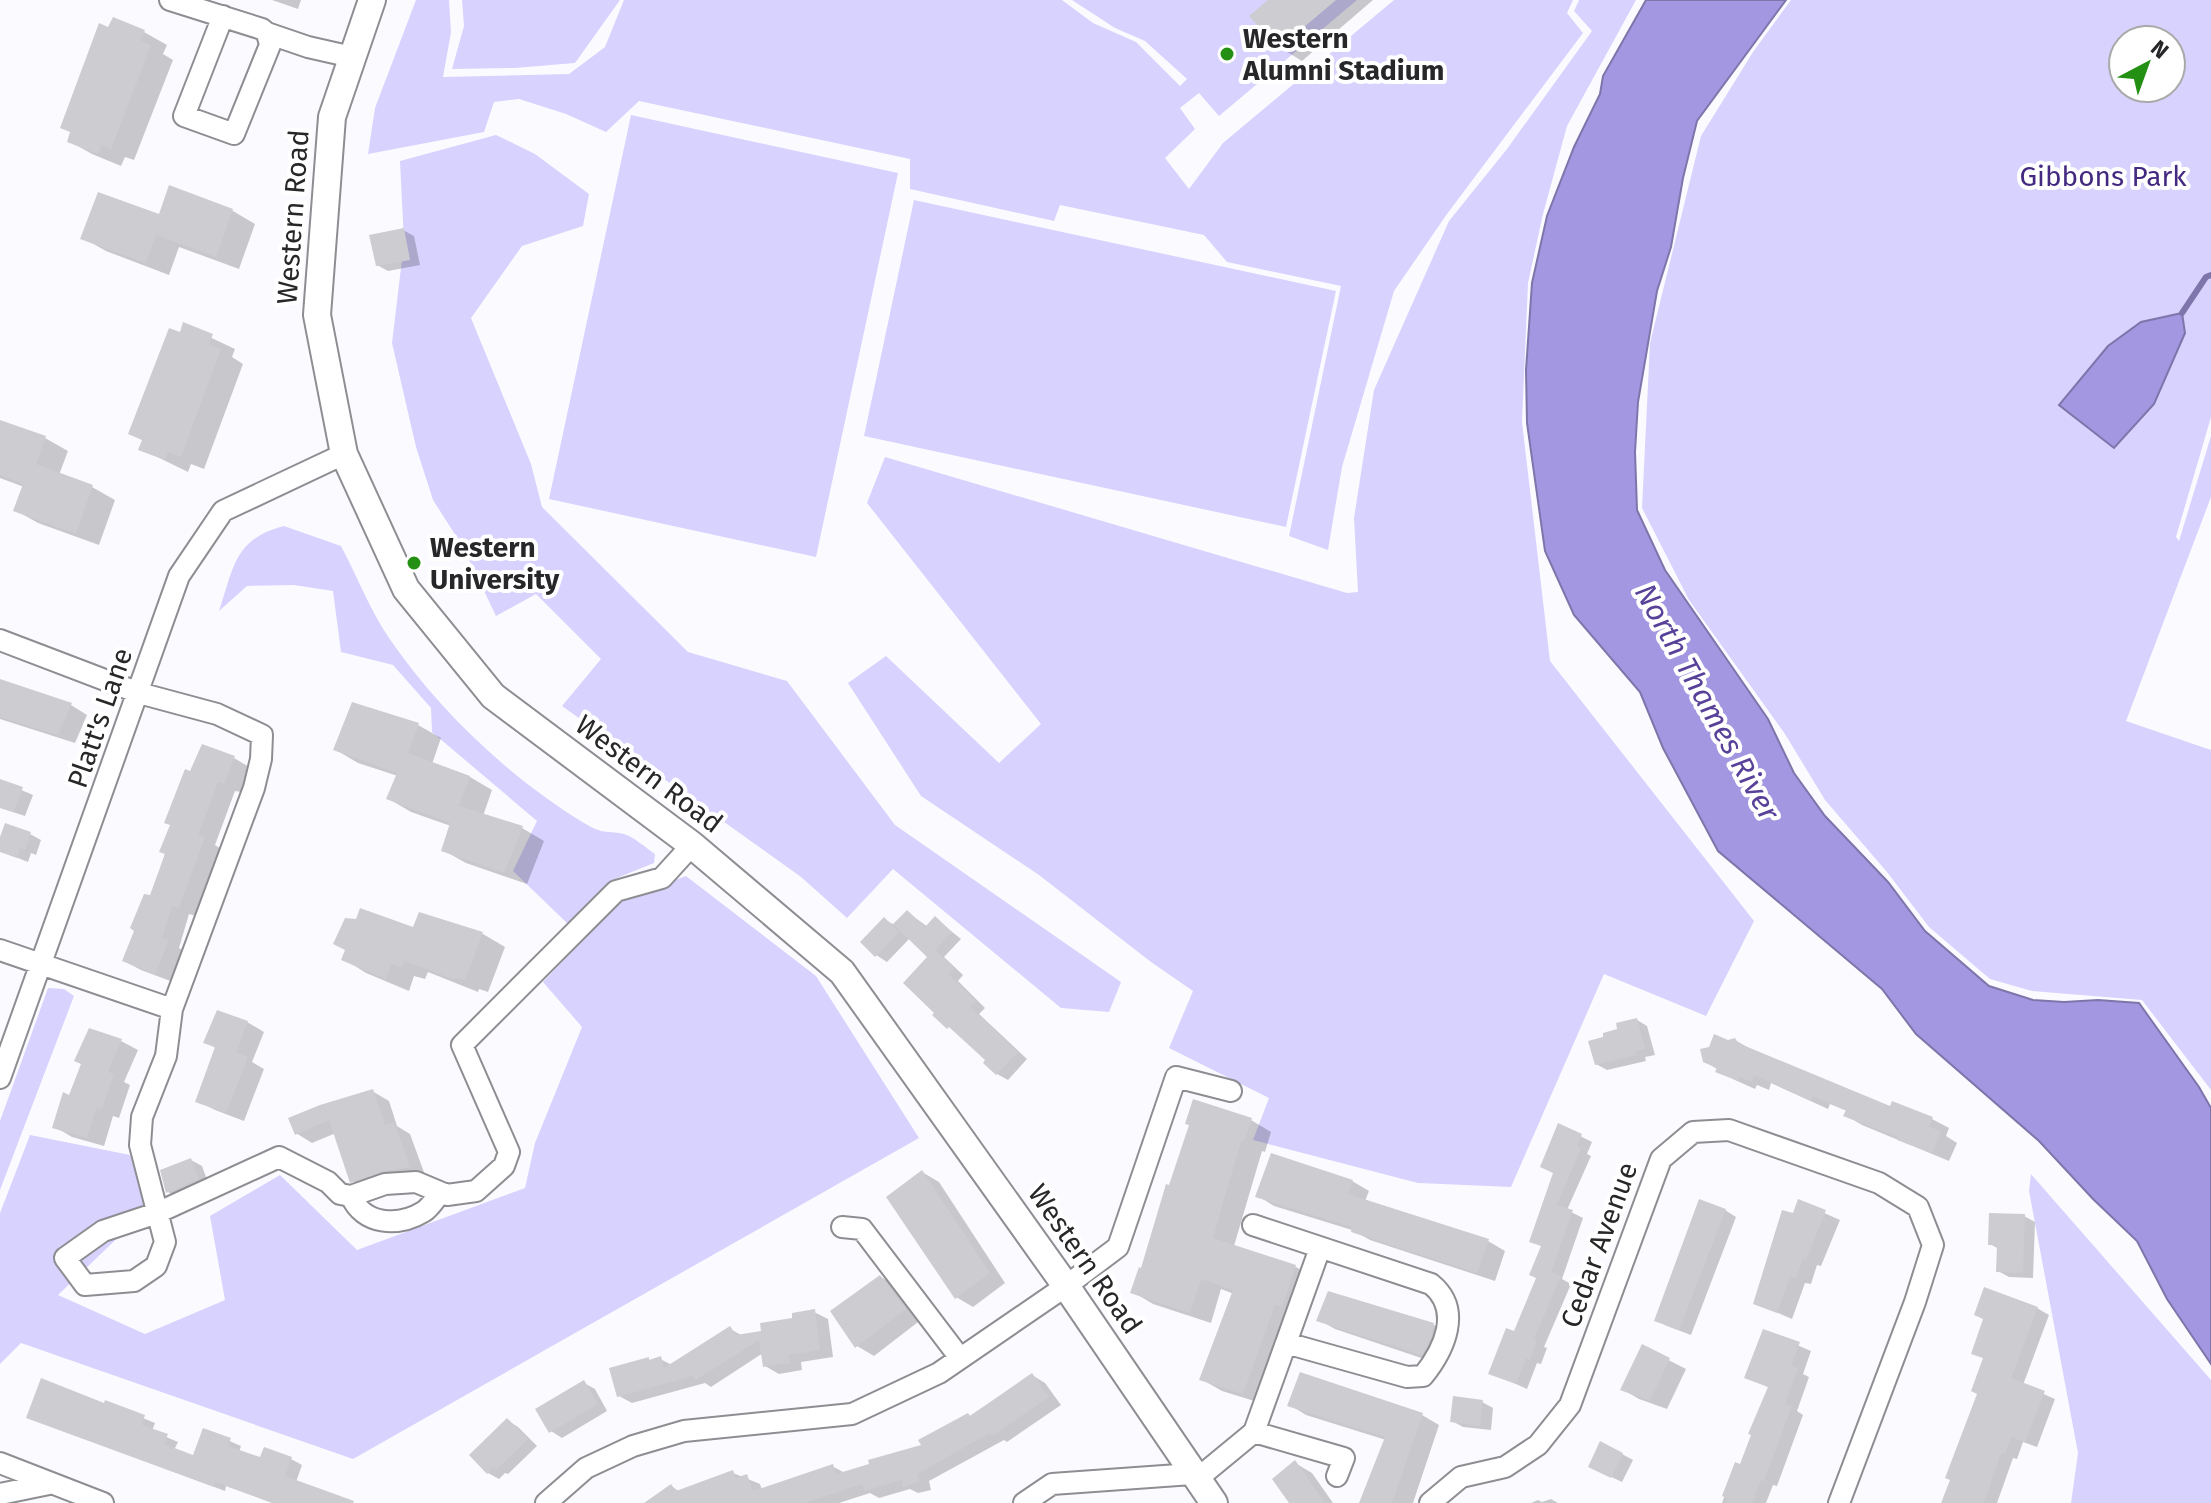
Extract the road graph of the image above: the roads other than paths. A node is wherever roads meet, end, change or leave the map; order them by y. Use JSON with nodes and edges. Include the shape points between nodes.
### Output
{"nodes":[{"id":1,"x":170,"y":0,"type":"edge"},
{"id":2,"x":372,"y":0,"type":"edge"},
{"id":3,"x":223,"y":16,"type":"junction"},
{"id":4,"x":267,"y":33,"type":"junction"},
{"id":5,"x":352,"y":57,"type":"junction"},
{"id":6,"x":344,"y":454,"type":"junction"},
{"id":7,"x":0,"y":640,"type":"edge"},
{"id":8,"x":139,"y":693,"type":"junction"},
{"id":9,"x":692,"y":845,"type":"junction"},
{"id":10,"x":0,"y":950,"type":"edge"},
{"id":11,"x":42,"y":965,"type":"junction"},
{"id":12,"x":172,"y":1009,"type":"junction"},
{"id":13,"x":147,"y":1017,"type":"dead end"},
{"id":14,"x":0,"y":1078,"type":"edge"},
{"id":15,"x":1231,"y":1091,"type":"dead end"},
{"id":16,"x":440,"y":1193,"type":"junction"},
{"id":17,"x":351,"y":1196,"type":"junction"},
{"id":18,"x":157,"y":1213,"type":"junction"},
{"id":19,"x":1253,"y":1225,"type":"dead end"},
{"id":20,"x":842,"y":1227,"type":"dead end"},
{"id":21,"x":1320,"y":1248,"type":"junction"},
{"id":22,"x":1066,"y":1286,"type":"junction"},
{"id":23,"x":1286,"y":1343,"type":"junction"},
{"id":24,"x":960,"y":1358,"type":"junction"},
{"id":25,"x":1254,"y":1432,"type":"junction"},
{"id":26,"x":0,"y":1463,"type":"edge"},
{"id":27,"x":1337,"y":1476,"type":"dead end"},
{"id":28,"x":1195,"y":1477,"type":"junction"},
{"id":29,"x":49,"y":1484,"type":"junction"},
{"id":30,"x":0,"y":1494,"type":"edge"},
{"id":31,"x":103,"y":1503,"type":"edge"},
{"id":32,"x":546,"y":1503,"type":"edge"},
{"id":33,"x":1024,"y":1503,"type":"edge"},
{"id":34,"x":1214,"y":1503,"type":"edge"},
{"id":35,"x":1430,"y":1503,"type":"edge"},
{"id":36,"x":1839,"y":1503,"type":"edge"}],
"edges":[{"from":1,"to":3,"type":"street"},
{"from":2,"to":5,"type":"main road","name":"Western Road"},
{"from":3,"to":4,"type":"street"},
{"from":3,"to":4,"type":"street","via":[[184,116],[234,134],[270,45]]},
{"from":4,"to":5,"type":"street"},
{"from":5,"to":6,"type":"main road","name":"Western Road","via":[[332,117],[317,315]]},
{"from":6,"to":8,"type":"street","name":"Platt's Lane","via":[[223,511],[179,576]]},
{"from":6,"to":9,"type":"main road","name":"Western Road","via":[[406,589],[493,696]]},
{"from":7,"to":8,"type":"street"},
{"from":8,"to":11,"type":"street","name":"Platt's Lane"},
{"from":8,"to":12,"type":"street","via":[[217,714],[262,735],[254,788]]},
{"from":9,"to":16,"type":"street","via":[[662,878],[616,891],[462,1045],[509,1152],[504,1166],[476,1191]]},
{"from":9,"to":22,"type":"main road","name":"Western Road","via":[[842,972]]},
{"from":10,"to":11,"type":"street"},
{"from":11,"to":12,"type":"street"},
{"from":11,"to":14,"type":"street","name":"Platt's Lane"},
{"from":12,"to":13,"type":"street"},
{"from":12,"to":18,"type":"street","via":[[166,1056],[142,1117],[140,1145]]},
{"from":15,"to":22,"type":"street","via":[[1176,1077],[1118,1247]]},
{"from":16,"to":17,"type":"street","via":[[416,1182],[385,1184]]},
{"from":16,"to":17,"type":"street","via":[[425,1211],[401,1221],[373,1221]]},
{"from":17,"to":18,"type":"street","via":[[279,1157]]},
{"from":18,"to":18,"type":"street","via":[[103,1231],[65,1258],[85,1285],[134,1281],[156,1266],[165,1242]]},
{"from":19,"to":21,"type":"street"},
{"from":20,"to":24,"type":"street","via":[[862,1229]]},
{"from":21,"to":23,"type":"street"},
{"from":21,"to":23,"type":"street","via":[[1431,1284],[1441,1292],[1449,1325],[1423,1376],[1407,1377]]},
{"from":22,"to":24,"type":"street"},
{"from":22,"to":28,"type":"main road","name":"Western Road"},
{"from":23,"to":25,"type":"street"},
{"from":24,"to":32,"type":"street","via":[[852,1414],[684,1431],[633,1446],[586,1468]]},
{"from":25,"to":27,"type":"street","via":[[1344,1458]]},
{"from":25,"to":28,"type":"street"},
{"from":26,"to":29,"type":"street"},
{"from":28,"to":33,"type":"street","via":[[1052,1484]]},
{"from":28,"to":34,"type":"main road","name":"Western Road"},
{"from":29,"to":30,"type":"street"},
{"from":29,"to":31,"type":"street"},
{"from":35,"to":36,"type":"street","name":"Cedar Avenue","via":[[1461,1477],[1505,1467],[1538,1445],[1570,1405],[1661,1159],[1693,1132],[1729,1130],[1879,1183],[1918,1207],[1933,1245]]}]}
